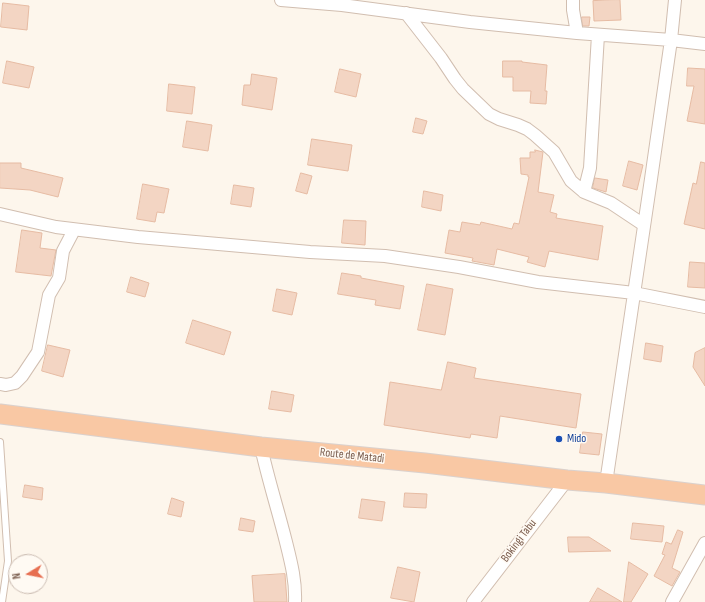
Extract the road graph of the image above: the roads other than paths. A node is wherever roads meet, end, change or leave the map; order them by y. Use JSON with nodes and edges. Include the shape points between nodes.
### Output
{"nodes":[{"id":1,"x":281,"y":0,"type":"edge"},
{"id":2,"x":573,"y":0,"type":"edge"},
{"id":3,"x":674,"y":0,"type":"edge"},
{"id":4,"x":406,"y":13,"type":"junction"},
{"id":5,"x":577,"y":33,"type":"junction"},
{"id":6,"x":598,"y":35,"type":"junction"},
{"id":7,"x":671,"y":40,"type":"junction"},
{"id":8,"x":705,"y":44,"type":"edge"},
{"id":9,"x":584,"y":192,"type":"junction"},
{"id":10,"x":0,"y":214,"type":"edge"},
{"id":11,"x":644,"y":225,"type":"junction"},
{"id":12,"x":74,"y":230,"type":"junction"},
{"id":13,"x":634,"y":292,"type":"junction"},
{"id":14,"x":705,"y":307,"type":"edge"},
{"id":15,"x":0,"y":384,"type":"edge"},
{"id":16,"x":0,"y":414,"type":"edge"},
{"id":17,"x":0,"y":442,"type":"edge"},
{"id":18,"x":261,"y":447,"type":"junction"},
{"id":19,"x":566,"y":480,"type":"junction"},
{"id":20,"x":606,"y":483,"type":"junction"},
{"id":21,"x":705,"y":495,"type":"edge"},
{"id":22,"x":705,"y":543,"type":"edge"},
{"id":23,"x":2,"y":602,"type":"edge"},
{"id":24,"x":295,"y":602,"type":"edge"},
{"id":25,"x":473,"y":602,"type":"edge"},
{"id":26,"x":672,"y":602,"type":"edge"}],
"edges":[{"from":1,"to":4,"type":"street"},
{"from":2,"to":5,"type":"street"},
{"from":3,"to":7,"type":"street"},
{"from":4,"to":5,"type":"street"},
{"from":4,"to":9,"type":"street","via":[[463,89],[489,114],[523,127],[535,135],[554,152],[571,181]]},
{"from":5,"to":6,"type":"street"},
{"from":6,"to":7,"type":"street"},
{"from":6,"to":9,"type":"street","via":[[590,168]]},
{"from":7,"to":8,"type":"street"},
{"from":7,"to":11,"type":"street"},
{"from":9,"to":11,"type":"street","via":[[611,203]]},
{"from":10,"to":12,"type":"street"},
{"from":11,"to":13,"type":"street"},
{"from":12,"to":13,"type":"street","via":[[310,252],[385,256],[538,282]]},
{"from":12,"to":15,"type":"street","via":[[63,251],[59,278],[49,295],[38,352],[15,383]]},
{"from":13,"to":14,"type":"street"},
{"from":13,"to":20,"type":"street"},
{"from":16,"to":18,"type":"highway","name":"Route de Matadi"},
{"from":17,"to":23,"type":"lane","via":[[8,561]]},
{"from":18,"to":19,"type":"highway","name":"Route de Matadi"},
{"from":18,"to":24,"type":"street","via":[[293,572]]},
{"from":19,"to":20,"type":"highway","name":"Route de Matadi"},
{"from":19,"to":25,"type":"street","name":"Bokingi Tabu"},
{"from":20,"to":21,"type":"highway","name":"Route de Matadi"},
{"from":22,"to":26,"type":"street"}]}
